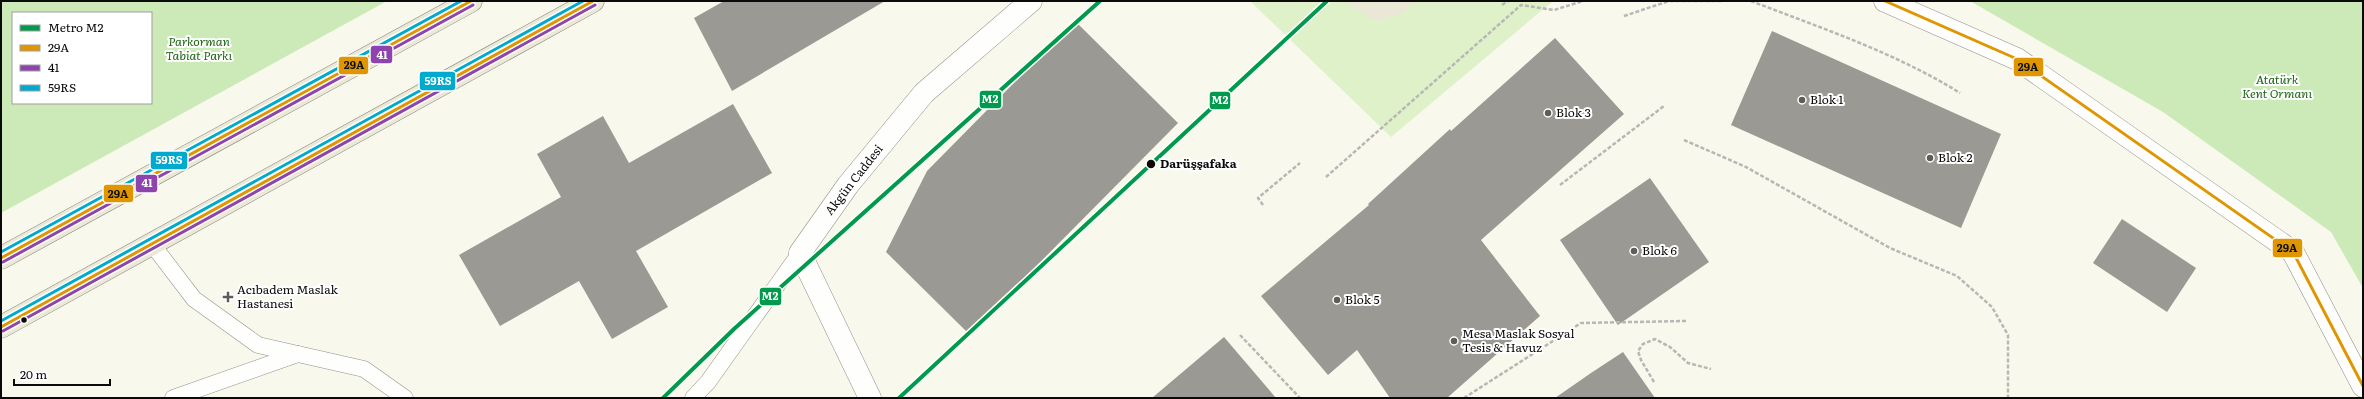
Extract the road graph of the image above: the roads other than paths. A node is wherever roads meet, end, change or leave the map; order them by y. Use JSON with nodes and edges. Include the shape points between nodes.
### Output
{"nodes":[{"id":1,"x":471,"y":1,"type":"edge"},
{"id":2,"x":593,"y":1,"type":"edge"},
{"id":3,"x":1031,"y":1,"type":"edge"},
{"id":4,"x":1885,"y":1,"type":"edge"},
{"id":5,"x":152,"y":244,"type":"junction"},
{"id":6,"x":800,"y":253,"type":"junction"},
{"id":7,"x":1,"y":258,"type":"edge"},
{"id":8,"x":1,"y":327,"type":"edge"},
{"id":9,"x":298,"y":354,"type":"junction"},
{"id":10,"x":2363,"y":386,"type":"edge"},
{"id":11,"x":173,"y":398,"type":"edge"},
{"id":12,"x":405,"y":398,"type":"edge"},
{"id":13,"x":693,"y":398,"type":"edge"},
{"id":14,"x":870,"y":398,"type":"edge"}],
"edges":[{"from":1,"to":7,"type":"main road"},
{"from":2,"to":5,"type":"main road"},
{"from":3,"to":6,"type":"street","name":"Akgün Caddesi","via":[[924,93],[848,185]]},
{"from":4,"to":10,"type":"street","via":[[2017,59],[2293,252]]},
{"from":5,"to":8,"type":"main road"},
{"from":5,"to":9,"type":"lane","via":[[194,299],[258,345]]},
{"from":6,"to":13,"type":"lane","via":[[708,382]]},
{"from":6,"to":14,"type":"street"},
{"from":9,"to":11,"type":"lane"},
{"from":9,"to":12,"type":"lane","via":[[364,369]]}]}
